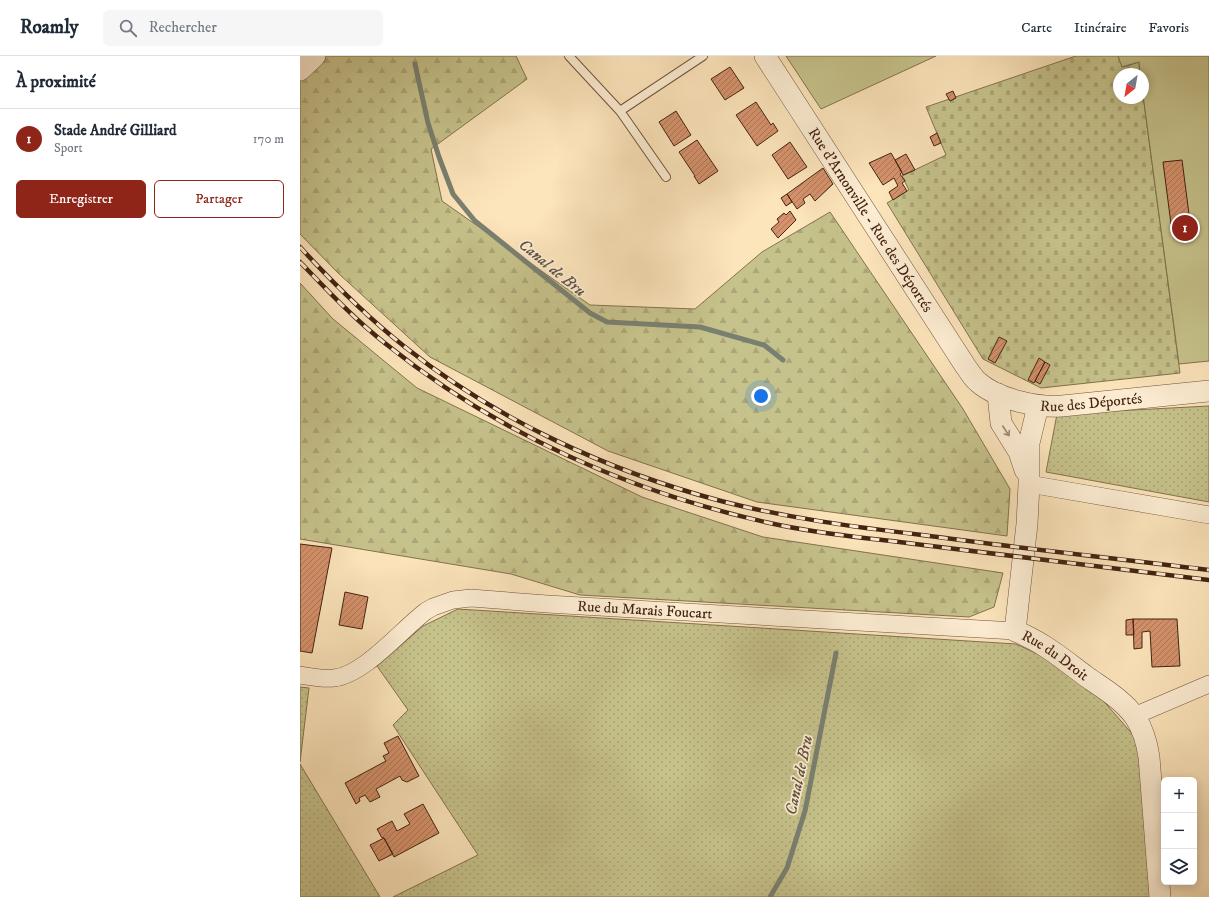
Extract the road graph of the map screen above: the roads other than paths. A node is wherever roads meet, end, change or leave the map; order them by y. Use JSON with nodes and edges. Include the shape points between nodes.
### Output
{"nodes":[{"id":1,"x":315,"y":56,"type":"edge"},
{"id":2,"x":569,"y":56,"type":"edge"},
{"id":3,"x":703,"y":56,"type":"edge"},
{"id":4,"x":765,"y":56,"type":"edge"},
{"id":5,"x":300,"y":70,"type":"edge"},
{"id":6,"x":620,"y":111,"type":"junction"},
{"id":7,"x":666,"y":177,"type":"dead end"},
{"id":8,"x":978,"y":382,"type":"joint"},
{"id":9,"x":1209,"y":391,"type":"edge"},
{"id":10,"x":998,"y":394,"type":"junction"},
{"id":11,"x":1038,"y":406,"type":"junction"},
{"id":12,"x":1029,"y":484,"type":"junction"},
{"id":13,"x":1209,"y":515,"type":"edge"},
{"id":14,"x":1015,"y":631,"type":"junction"},
{"id":15,"x":300,"y":675,"type":"edge"},
{"id":16,"x":1209,"y":684,"type":"edge"},
{"id":17,"x":1134,"y":716,"type":"junction"},
{"id":18,"x":1160,"y":897,"type":"edge"}],
"edges":[{"from":1,"to":5,"type":"street"},
{"from":2,"to":6,"type":"lane"},
{"from":3,"to":6,"type":"lane"},
{"from":4,"to":8,"type":"street","name":"Rue d'Arnonville - Rue des Déportés"},
{"from":6,"to":7,"type":"lane"},
{"from":8,"to":10,"type":"street","name":"Rue des Déportés"},
{"from":9,"to":11,"type":"street","name":"Rue des Déportés","via":[[1062,406]]},
{"from":10,"to":11,"type":"street","name":"Rue des Déportés"},
{"from":10,"to":12,"type":"street","name":"Rue du Droit","one_way":true,"via":[[1001,423],[1019,452]]},
{"from":11,"to":12,"type":"street","name":"Rue du Droit","via":[[1029,444]]},
{"from":12,"to":13,"type":"street"},
{"from":12,"to":14,"type":"street","name":"Rue du Droit"},
{"from":14,"to":15,"type":"street","name":"Rue du Marais Foucart","via":[[471,598],[453,600],[426,612],[366,664],[350,673],[334,678]]},
{"from":14,"to":17,"type":"street","name":"Rue du Droit","via":[[1042,644],[1120,701]]},
{"from":16,"to":17,"type":"street"},
{"from":17,"to":18,"type":"street","name":"Rue du Droit","via":[[1145,738],[1149,757]]}]}
